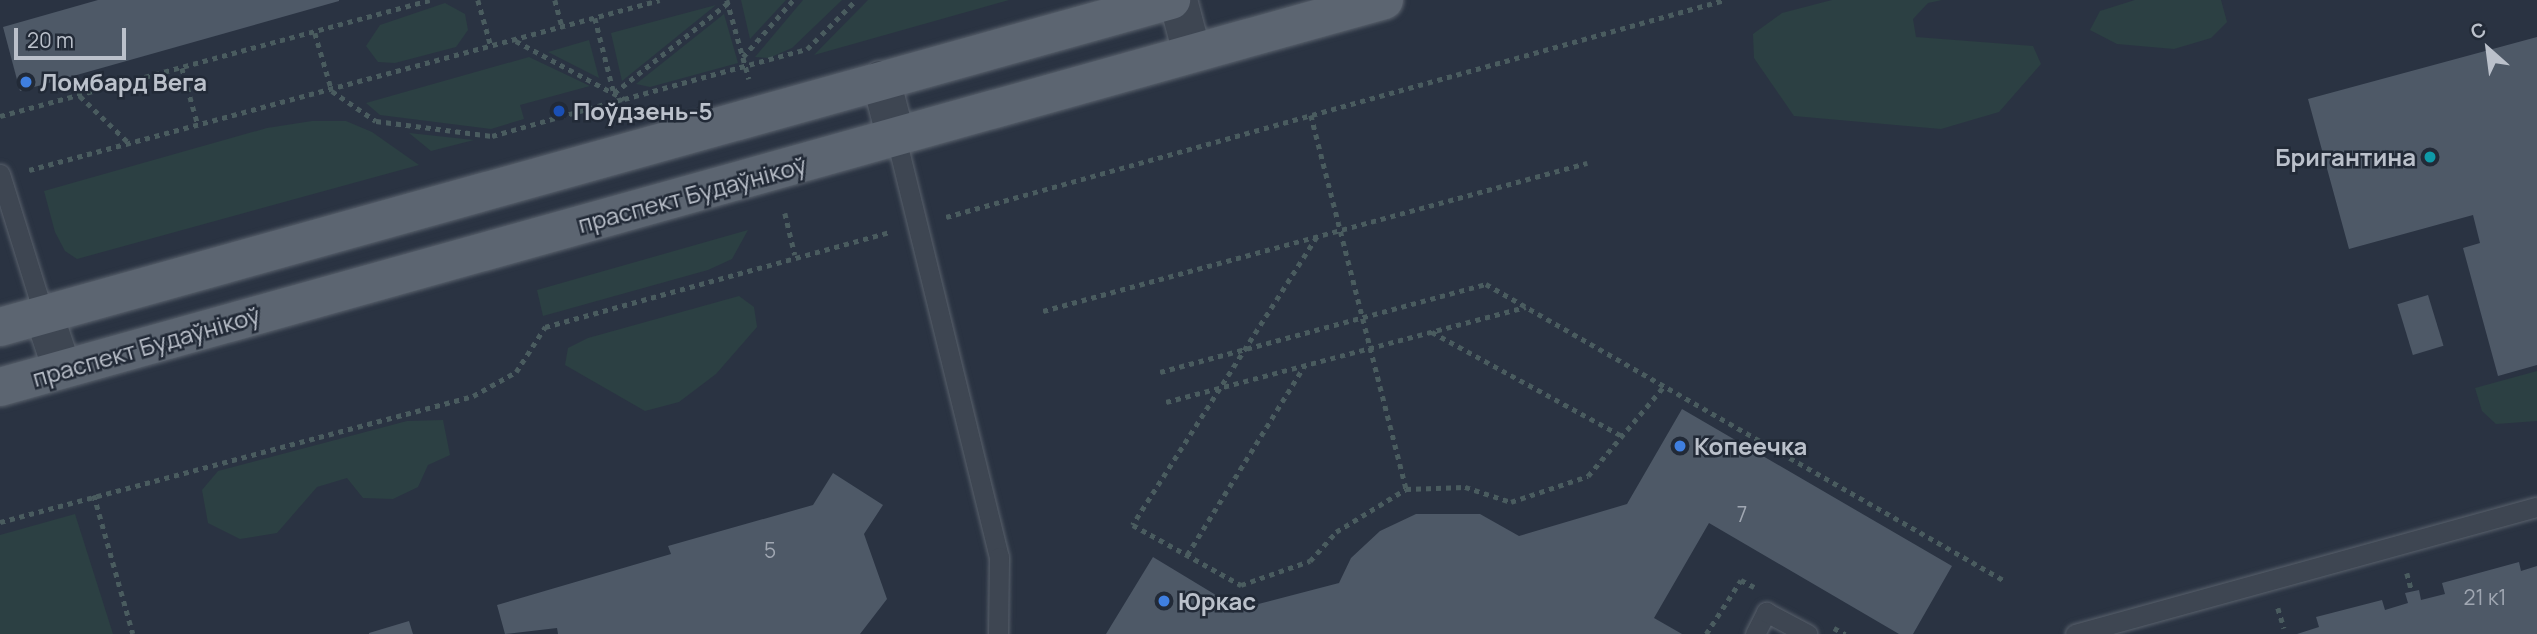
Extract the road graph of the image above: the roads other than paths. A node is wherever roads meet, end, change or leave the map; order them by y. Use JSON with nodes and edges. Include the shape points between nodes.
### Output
{"nodes":[{"id":1,"x":1171,"y":0,"type":"edge"},
{"id":2,"x":1178,"y":0,"type":"edge"},
{"id":3,"x":1384,"y":0,"type":"edge"},
{"id":4,"x":1192,"y":53,"type":"junction"},
{"id":5,"x":881,"y":80,"type":"junction"},
{"id":6,"x":896,"y":138,"type":"junction"},
{"id":7,"x":1,"y":176,"type":"edge"},
{"id":8,"x":44,"y":315,"type":"junction"},
{"id":9,"x":0,"y":327,"type":"edge"},
{"id":10,"x":62,"y":369,"type":"junction"},
{"id":11,"x":0,"y":387,"type":"edge"},
{"id":12,"x":2537,"y":507,"type":"edge"},
{"id":13,"x":998,"y":634,"type":"edge"},
{"id":14,"x":1755,"y":634,"type":"edge"},
{"id":15,"x":1807,"y":634,"type":"edge"},
{"id":16,"x":2075,"y":634,"type":"edge"}],
"edges":[{"from":1,"to":5,"type":"main road"},
{"from":2,"to":4,"type":"street"},
{"from":3,"to":4,"type":"main road","name":"праспект Будаўнікоў"},
{"from":4,"to":6,"type":"main road","name":"праспект Будаўнікоў"},
{"from":5,"to":6,"type":"street"},
{"from":5,"to":8,"type":"main road"},
{"from":6,"to":10,"type":"main road","name":"праспект Будаўнікоў"},
{"from":6,"to":13,"type":"lane","via":[[999,557]]},
{"from":7,"to":8,"type":"lane"},
{"from":8,"to":9,"type":"main road"},
{"from":8,"to":10,"type":"street"},
{"from":10,"to":11,"type":"main road","name":"праспект Будаўнікоў"},
{"from":12,"to":16,"type":"lane"},
{"from":14,"to":15,"type":"lane","via":[[1766,612]]}]}
